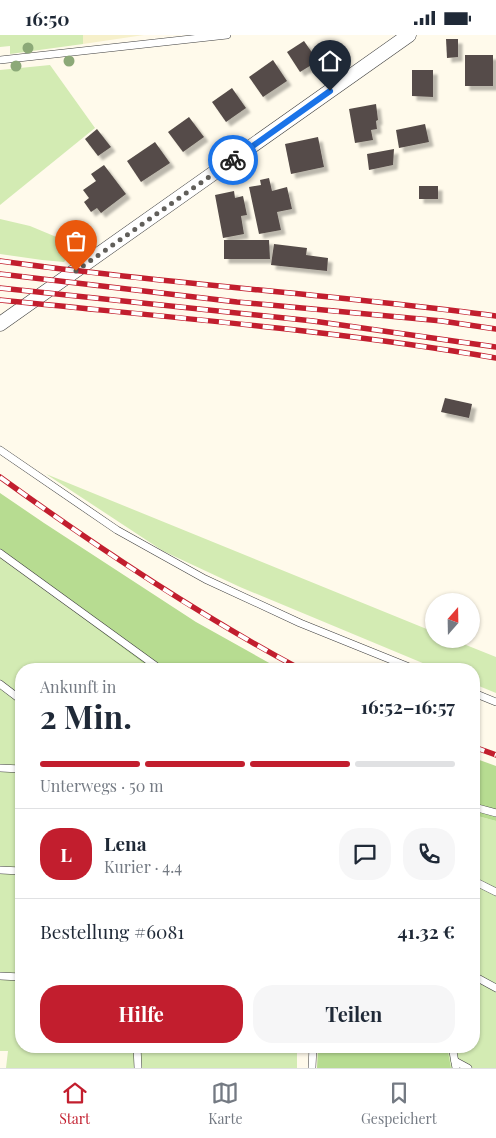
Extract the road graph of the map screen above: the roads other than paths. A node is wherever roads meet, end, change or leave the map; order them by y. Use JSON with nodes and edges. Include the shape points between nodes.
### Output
{"nodes":[{"id":1,"x":227,"y":35,"type":"edge"},
{"id":2,"x":409,"y":35,"type":"edge"},
{"id":3,"x":0,"y":60,"type":"edge"},
{"id":4,"x":0,"y":324,"type":"edge"},
{"id":5,"x":0,"y":450,"type":"edge"},
{"id":6,"x":0,"y":553,"type":"edge"},
{"id":7,"x":152,"y":663,"type":"edge"},
{"id":8,"x":399,"y":663,"type":"edge"},
{"id":9,"x":0,"y":684,"type":"edge"},
{"id":10,"x":15,"y":695,"type":"edge"},
{"id":11,"x":480,"y":695,"type":"edge"},
{"id":12,"x":496,"y":702,"type":"edge"},
{"id":13,"x":0,"y":768,"type":"edge"},
{"id":14,"x":15,"y":769,"type":"edge"},
{"id":15,"x":480,"y":809,"type":"edge"},
{"id":16,"x":496,"y":813,"type":"edge"},
{"id":17,"x":0,"y":870,"type":"edge"},
{"id":18,"x":15,"y":871,"type":"edge"},
{"id":19,"x":480,"y":884,"type":"edge"},
{"id":20,"x":496,"y":892,"type":"edge"},
{"id":21,"x":0,"y":976,"type":"edge"},
{"id":22,"x":15,"y":977,"type":"edge"},
{"id":23,"x":480,"y":979,"type":"edge"},
{"id":24,"x":496,"y":988,"type":"edge"},
{"id":25,"x":137,"y":1053,"type":"edge"},
{"id":26,"x":313,"y":1053,"type":"edge"},
{"id":27,"x":456,"y":1064,"type":"edge"},
{"id":28,"x":138,"y":1068,"type":"edge"},
{"id":29,"x":312,"y":1068,"type":"edge"},
{"id":30,"x":468,"y":1068,"type":"edge"}],
"edges":[{"from":1,"to":3,"type":"lane"},
{"from":2,"to":4,"type":"street"},
{"from":5,"to":8,"type":"lane","via":[[118,530],[205,579],[300,623]]},
{"from":6,"to":7,"type":"lane"},
{"from":9,"to":10,"type":"lane"},
{"from":11,"to":12,"type":"lane"},
{"from":13,"to":14,"type":"lane"},
{"from":15,"to":16,"type":"lane"},
{"from":17,"to":18,"type":"lane"},
{"from":19,"to":20,"type":"lane"},
{"from":21,"to":22,"type":"lane"},
{"from":23,"to":24,"type":"lane"},
{"from":25,"to":28,"type":"lane"},
{"from":26,"to":29,"type":"lane"},
{"from":27,"to":30,"type":"lane"}]}
